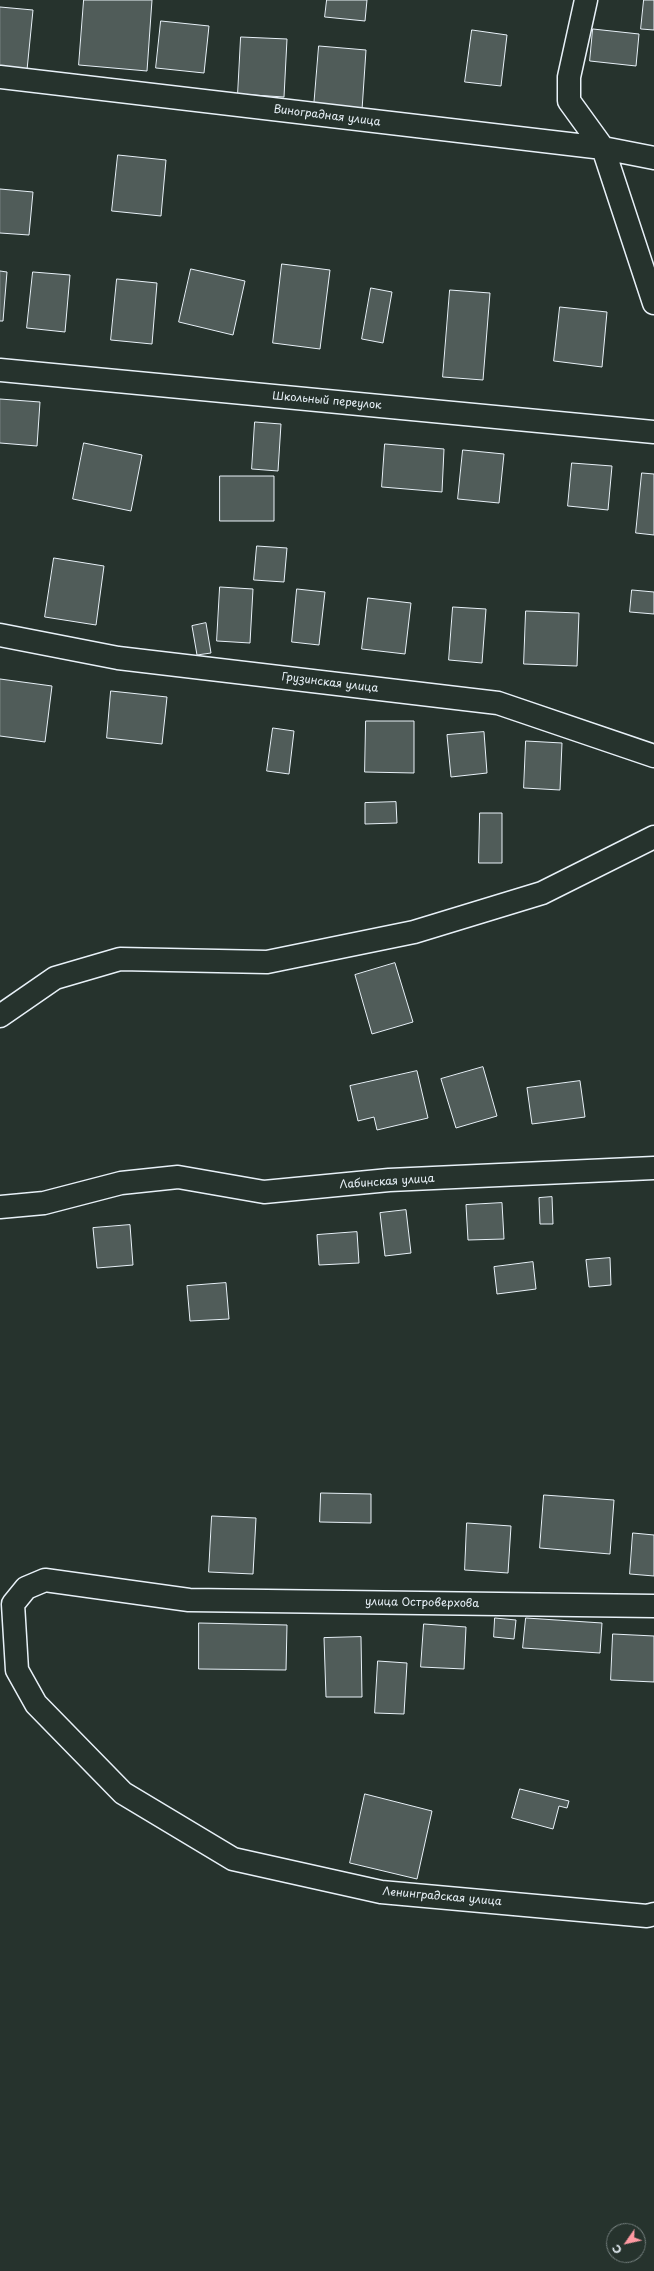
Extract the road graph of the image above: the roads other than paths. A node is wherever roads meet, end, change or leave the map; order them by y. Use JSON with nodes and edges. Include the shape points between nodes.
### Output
{"nodes":[{"id":1,"x":586,"y":0,"type":"edge"},
{"id":2,"x":0,"y":77,"type":"edge"},
{"id":3,"x":603,"y":148,"type":"junction"},
{"id":4,"x":654,"y":158,"type":"edge"},
{"id":5,"x":654,"y":303,"type":"edge"},
{"id":6,"x":0,"y":370,"type":"edge"},
{"id":7,"x":654,"y":432,"type":"edge"},
{"id":8,"x":0,"y":635,"type":"edge"},
{"id":9,"x":654,"y":756,"type":"edge"},
{"id":10,"x":654,"y":836,"type":"edge"},
{"id":11,"x":0,"y":1016,"type":"edge"},
{"id":12,"x":654,"y":1168,"type":"edge"},
{"id":13,"x":0,"y":1207,"type":"edge"},
{"id":14,"x":654,"y":1606,"type":"edge"},
{"id":15,"x":233,"y":1860,"type":"joint"},
{"id":16,"x":652,"y":1915,"type":"edge"}],
"edges":[{"from":1,"to":3,"type":"street","via":[[569,77],[569,101]]},
{"from":2,"to":3,"type":"street","name":"Виноградная улица"},
{"from":3,"to":4,"type":"street","name":"Виноградная улица"},
{"from":3,"to":5,"type":"street"},
{"from":6,"to":7,"type":"street","name":"Школьный переулок"},
{"from":8,"to":9,"type":"street","name":"Грузинская улица","via":[[118,658],[498,703]]},
{"from":10,"to":11,"type":"street","via":[[542,893],[414,932],[267,962],[120,959],[55,978]]},
{"from":12,"to":13,"type":"street","name":"Лабинская улица","via":[[389,1180],[264,1192],[178,1177],[121,1183],[44,1203]]},
{"from":14,"to":15,"type":"street","name":"улица Островерхова","via":[[190,1600],[45,1580],[26,1588],[13,1604],[17,1670],[36,1704],[123,1793]]},
{"from":15,"to":16,"type":"street","name":"Ленинградская улица","via":[[381,1892]]}]}
